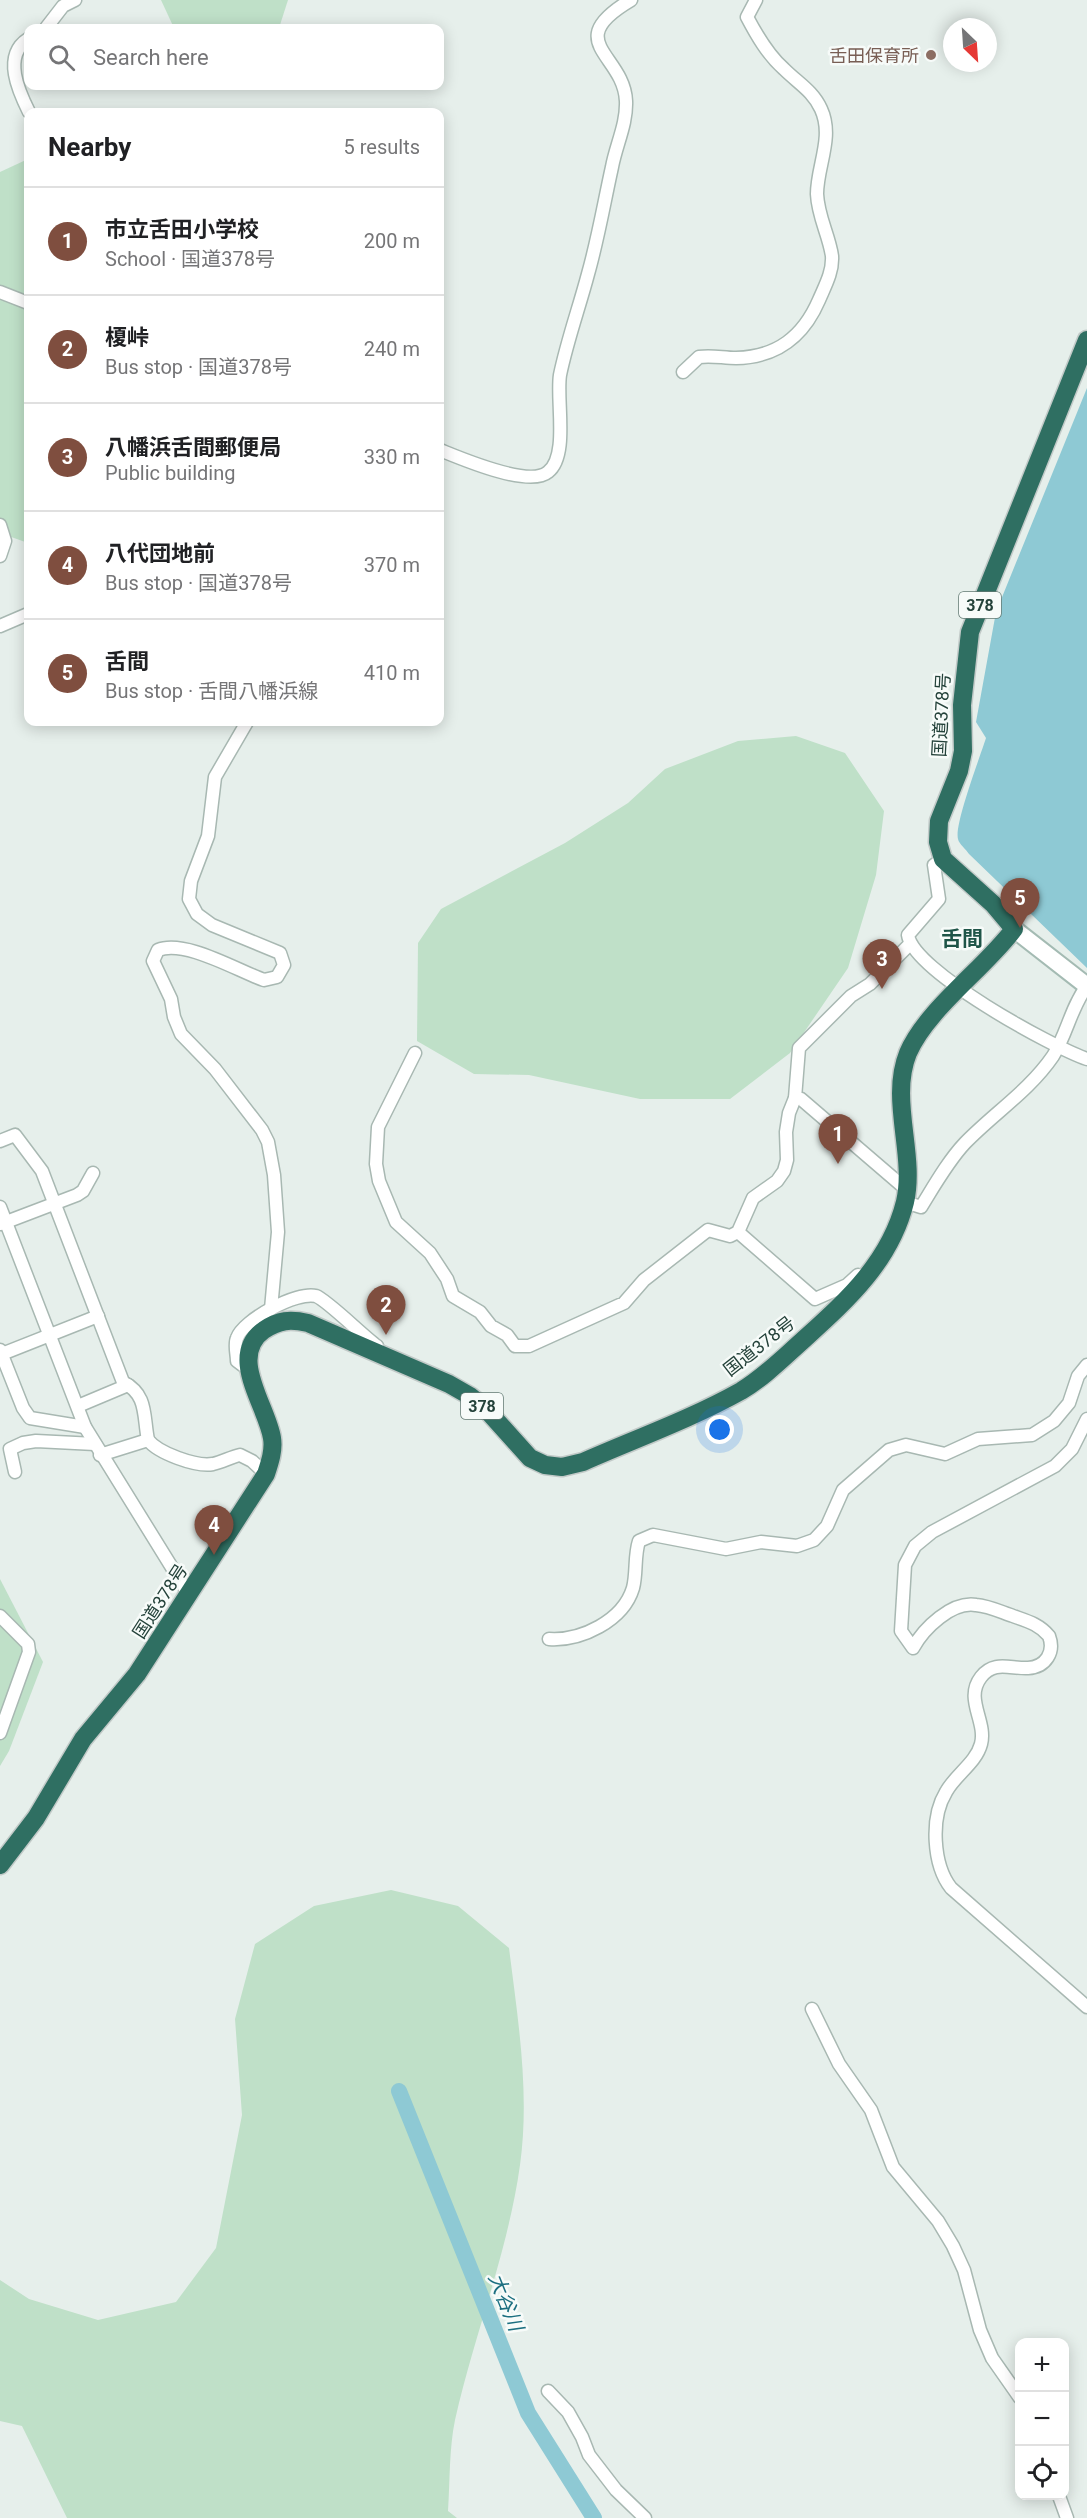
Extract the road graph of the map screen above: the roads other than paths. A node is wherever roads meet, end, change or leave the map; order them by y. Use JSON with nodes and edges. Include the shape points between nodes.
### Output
{"nodes":[{"id":1,"x":75,"y":0,"type":"edge"},
{"id":2,"x":631,"y":0,"type":"edge"},
{"id":3,"x":756,"y":0,"type":"edge"},
{"id":4,"x":49,"y":24,"type":"edge"},
{"id":5,"x":24,"y":44,"type":"edge"},
{"id":6,"x":27,"y":108,"type":"edge"},
{"id":7,"x":0,"y":291,"type":"edge"},
{"id":8,"x":24,"y":301,"type":"edge"},
{"id":9,"x":1087,"y":340,"type":"edge"},
{"id":10,"x":682,"y":372,"type":"dead end"},
{"id":11,"x":444,"y":452,"type":"edge"},
{"id":12,"x":0,"y":525,"type":"edge"},
{"id":13,"x":0,"y":556,"type":"edge"},
{"id":14,"x":24,"y":616,"type":"edge"},
{"id":15,"x":0,"y":626,"type":"edge"},
{"id":16,"x":245,"y":726,"type":"edge"},
{"id":17,"x":944,"y":859,"type":"junction"},
{"id":18,"x":1014,"y":929,"type":"junction"},
{"id":19,"x":909,"y":945,"type":"junction"},
{"id":20,"x":1087,"y":986,"type":"edge"},
{"id":21,"x":957,"y":988,"type":"junction"},
{"id":22,"x":1058,"y":1046,"type":"junction"},
{"id":23,"x":415,"y":1053,"type":"dead end"},
{"id":24,"x":1087,"y":1059,"type":"edge"},
{"id":25,"x":795,"y":1098,"type":"junction"},
{"id":26,"x":0,"y":1141,"type":"edge"},
{"id":27,"x":93,"y":1173,"type":"dead end"},
{"id":28,"x":906,"y":1196,"type":"junction"},
{"id":29,"x":55,"y":1202,"type":"junction"},
{"id":30,"x":0,"y":1207,"type":"edge"},
{"id":31,"x":3,"y":1223,"type":"edge"},
{"id":32,"x":738,"y":1232,"type":"junction"},
{"id":33,"x":882,"y":1256,"type":"junction"},
{"id":34,"x":271,"y":1309,"type":"junction"},
{"id":35,"x":98,"y":1316,"type":"junction"},
{"id":36,"x":51,"y":1335,"type":"junction"},
{"id":37,"x":1,"y":1352,"type":"edge"},
{"id":38,"x":377,"y":1353,"type":"junction"},
{"id":39,"x":1087,"y":1365,"type":"edge"},
{"id":40,"x":249,"y":1370,"type":"junction"},
{"id":41,"x":128,"y":1385,"type":"junction"},
{"id":42,"x":78,"y":1406,"type":"junction"},
{"id":43,"x":1087,"y":1419,"type":"edge"},
{"id":44,"x":85,"y":1427,"type":"junction"},
{"id":45,"x":148,"y":1440,"type":"junction"},
{"id":46,"x":98,"y":1450,"type":"junction"},
{"id":47,"x":15,"y":1472,"type":"dead end"},
{"id":48,"x":266,"y":1474,"type":"junction"},
{"id":49,"x":190,"y":1593,"type":"junction"},
{"id":50,"x":0,"y":1616,"type":"edge"},
{"id":51,"x":549,"y":1639,"type":"dead end"},
{"id":52,"x":0,"y":1733,"type":"edge"},
{"id":53,"x":0,"y":1865,"type":"edge"},
{"id":54,"x":1087,"y":2007,"type":"edge"},
{"id":55,"x":812,"y":2009,"type":"dead end"},
{"id":56,"x":548,"y":2391,"type":"dead end"},
{"id":57,"x":1016,"y":2392,"type":"edge"},
{"id":58,"x":1060,"y":2500,"type":"edge"},
{"id":59,"x":645,"y":2518,"type":"edge"},
{"id":60,"x":1067,"y":2518,"type":"edge"}],
"edges":[{"from":1,"to":4,"type":"street","via":[[63,6]]},
{"from":2,"to":11,"type":"street","via":[[612,12],[598,36],[605,58],[625,90],[625,118],[561,372],[556,464],[543,476],[534,477],[493,470]]},
{"from":3,"to":10,"type":"street","via":[[747,17],[755,31],[784,69],[809,89],[823,112],[825,137],[818,210],[830,245],[832,266],[807,324],[785,346],[748,357],[699,357]]},
{"from":5,"to":6,"type":"street","via":[[16,55],[14,68]]},
{"from":7,"to":8,"type":"street"},
{"from":9,"to":17,"type":"highway","name":"国道378号","number":"378","via":[[970,633],[962,705],[963,752],[939,821],[938,842]]},
{"from":12,"to":13,"type":"street","via":[[4,541]]},
{"from":14,"to":15,"type":"street"},
{"from":16,"to":34,"type":"street","via":[[215,777],[208,836],[191,881],[189,899],[202,919],[280,953],[284,964],[277,977],[264,980],[182,948],[158,950],[153,961],[171,999],[181,1034],[215,1068],[268,1142],[278,1232]]},
{"from":17,"to":18,"type":"highway"},
{"from":17,"to":19,"type":"street","via":[[934,866],[939,899],[908,935]]},
{"from":18,"to":20,"type":"main road"},
{"from":18,"to":21,"type":"highway","name":"国道378号","number":"378"},
{"from":19,"to":21,"type":"street"},
{"from":19,"to":25,"type":"street","via":[[799,1048]]},
{"from":20,"to":22,"type":"street"},
{"from":21,"to":22,"type":"street"},
{"from":21,"to":28,"type":"highway","name":"国道378号","number":"378","via":[[919,1036],[903,1070]]},
{"from":22,"to":24,"type":"street"},
{"from":22,"to":28,"type":"street","via":[[1016,1100],[963,1144],[921,1207]]},
{"from":23,"to":32,"type":"street","via":[[378,1127],[379,1181],[396,1222],[430,1253],[453,1296],[480,1312],[515,1346],[529,1346],[624,1303],[644,1280],[708,1230],[730,1236]]},
{"from":25,"to":28,"type":"street","via":[[801,1099]]},
{"from":25,"to":32,"type":"street","via":[[787,1122],[784,1171],[753,1198]]},
{"from":26,"to":29,"type":"street","via":[[15,1134],[42,1171]]},
{"from":27,"to":29,"type":"street","via":[[84,1191]]},
{"from":28,"to":33,"type":"highway","name":"国道378号","number":"378","via":[[897,1227]]},
{"from":29,"to":31,"type":"street"},
{"from":29,"to":35,"type":"street"},
{"from":30,"to":31,"type":"street"},
{"from":31,"to":36,"type":"street"},
{"from":32,"to":33,"type":"street","via":[[814,1299],[847,1285],[873,1256]]},
{"from":33,"to":38,"type":"highway","name":"国道378号","number":"378","via":[[863,1285],[742,1390],[583,1462],[562,1467],[530,1458],[470,1396]]},
{"from":34,"to":38,"type":"street","via":[[315,1296],[377,1346]]},
{"from":34,"to":40,"type":"street","via":[[242,1329],[236,1340],[237,1361]]},
{"from":35,"to":36,"type":"street"},
{"from":35,"to":41,"type":"street","via":[[123,1382]]},
{"from":36,"to":37,"type":"street"},
{"from":36,"to":42,"type":"street"},
{"from":37,"to":44,"type":"street","via":[[30,1418]]},
{"from":38,"to":40,"type":"highway","name":"国道378号","number":"378","via":[[308,1323],[276,1322],[258,1335],[249,1351]]},
{"from":39,"to":51,"type":"street","via":[[1078,1376],[1069,1403],[1054,1421],[1032,1435],[978,1439],[945,1454],[906,1444],[889,1450],[843,1490],[826,1526],[814,1540],[797,1546],[761,1542],[726,1549],[668,1537],[639,1540],[633,1588],[624,1605],[608,1621],[585,1633],[565,1640]]},
{"from":40,"to":48,"type":"highway","name":"国道378号","number":"378","via":[[273,1441]]},
{"from":41,"to":42,"type":"street"},
{"from":41,"to":45,"type":"street","via":[[141,1398]]},
{"from":42,"to":44,"type":"street"},
{"from":43,"to":54,"type":"street","via":[[1071,1449],[1055,1466],[932,1532],[915,1546],[905,1565],[901,1630],[913,1648],[932,1624],[965,1605],[991,1608],[1035,1623],[1049,1636],[1051,1652],[1038,1666],[994,1667],[980,1678],[974,1698],[982,1743],[940,1803],[937,1862],[951,1888]]},
{"from":44,"to":46,"type":"street"},
{"from":45,"to":46,"type":"street"},
{"from":45,"to":48,"type":"street","via":[[170,1456],[197,1462],[212,1464],[240,1455]]},
{"from":46,"to":47,"type":"street","via":[[23,1443],[10,1449]]},
{"from":46,"to":49,"type":"street"},
{"from":48,"to":49,"type":"highway","name":"国道378号","number":"378"},
{"from":49,"to":53,"type":"highway","name":"国道378号","number":"378","via":[[137,1674],[83,1739],[36,1818]]},
{"from":50,"to":52,"type":"street","via":[[28,1644],[29,1652]]},
{"from":55,"to":57,"type":"street","via":[[839,2064],[872,2110],[893,2167],[932,2213],[953,2246],[992,2358]]},
{"from":56,"to":59,"type":"street","via":[[568,2412],[589,2455],[616,2490]]},
{"from":58,"to":60,"type":"street"}]}
